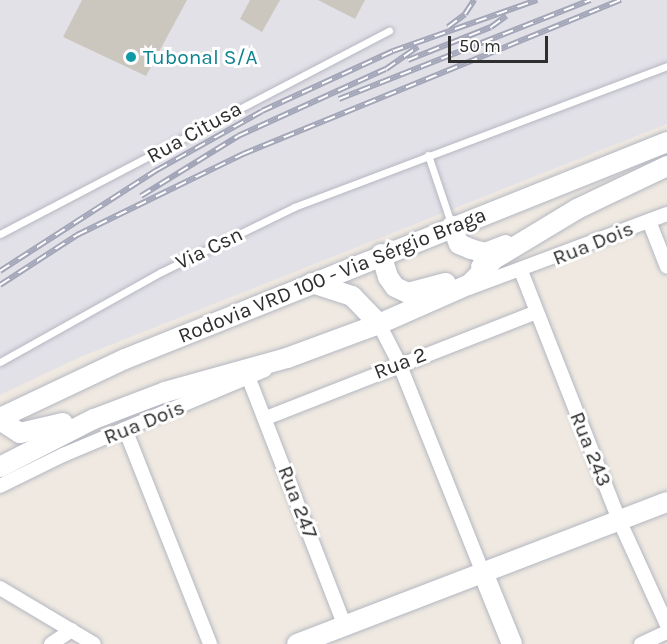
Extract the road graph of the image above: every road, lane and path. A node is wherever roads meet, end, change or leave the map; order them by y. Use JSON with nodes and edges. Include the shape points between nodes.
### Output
{"nodes":[{"id":1,"x":388,"y":31,"type":"dead end"},
{"id":2,"x":667,"y":66,"type":"edge"},
{"id":3,"x":667,"y":142,"type":"edge"},
{"id":4,"x":428,"y":155,"type":"junction"},
{"id":5,"x":667,"y":166,"type":"edge"},
{"id":6,"x":667,"y":214,"type":"edge"},
{"id":7,"x":649,"y":221,"type":"junction"},
{"id":8,"x":452,"y":226,"type":"junction"},
{"id":9,"x":0,"y":234,"type":"edge"},
{"id":10,"x":527,"y":237,"type":"junction"},
{"id":11,"x":381,"y":254,"type":"junction"},
{"id":12,"x":492,"y":261,"type":"junction"},
{"id":13,"x":667,"y":267,"type":"edge"},
{"id":14,"x":520,"y":271,"type":"junction"},
{"id":15,"x":312,"y":283,"type":"junction"},
{"id":16,"x":450,"y":294,"type":"junction"},
{"id":17,"x":536,"y":312,"type":"junction"},
{"id":18,"x":379,"y":324,"type":"junction"},
{"id":19,"x":287,"y":358,"type":"junction"},
{"id":20,"x":0,"y":362,"type":"edge"},
{"id":21,"x":399,"y":363,"type":"junction"},
{"id":22,"x":207,"y":379,"type":"junction"},
{"id":23,"x":249,"y":379,"type":"junction"},
{"id":24,"x":266,"y":418,"type":"junction"},
{"id":25,"x":0,"y":419,"type":"edge"},
{"id":26,"x":125,"y":429,"type":"junction"},
{"id":27,"x":0,"y":467,"type":"edge"},
{"id":28,"x":0,"y":486,"type":"edge"},
{"id":29,"x":667,"y":502,"type":"edge"},
{"id":30,"x":620,"y":520,"type":"junction"},
{"id":31,"x":484,"y":575,"type":"junction"},
{"id":32,"x":0,"y":588,"type":"edge"},
{"id":33,"x":667,"y":625,"type":"edge"},
{"id":34,"x":345,"y":626,"type":"junction"},
{"id":35,"x":72,"y":630,"type":"junction"},
{"id":36,"x":667,"y":632,"type":"edge"},
{"id":37,"x":51,"y":644,"type":"edge"},
{"id":38,"x":94,"y":644,"type":"edge"},
{"id":39,"x":210,"y":644,"type":"edge"},
{"id":40,"x":297,"y":644,"type":"edge"},
{"id":41,"x":512,"y":644,"type":"edge"},
{"id":42,"x":641,"y":644,"type":"edge"}],
"edges":[{"from":1,"to":9,"type":"lane","name":"Rua Citusa"},
{"from":2,"to":4,"type":"lane","name":"Via Csn"},
{"from":3,"to":8,"type":"main road","name":"Rodovia VRD 100 - Via Sérgio Braga"},
{"from":4,"to":8,"type":"lane"},
{"from":4,"to":20,"type":"lane","name":"Via Csn","via":[[294,207],[161,272]]},
{"from":5,"to":10,"type":"main road","name":"Rodovia VRD 100 - Via Sérgio Braga","via":[[603,195]]},
{"from":6,"to":7,"type":"street","name":"Rua Dois"},
{"from":7,"to":13,"type":"street"},
{"from":7,"to":14,"type":"street","name":"Rua Dois"},
{"from":8,"to":10,"type":"main road","via":[[459,244],[485,253]]},
{"from":8,"to":11,"type":"main road","name":"Rodovia VRD 100 - Via Sérgio Braga"},
{"from":10,"to":12,"type":"main road","name":"Rodovia VRD 100 - Via Sérgio Braga"},
{"from":11,"to":12,"type":"main road","via":[[387,277],[395,287],[408,293],[460,278]]},
{"from":11,"to":15,"type":"main road","name":"Rodovia VRD 100 - Via Sérgio Braga"},
{"from":12,"to":16,"type":"main road","via":[[477,280]]},
{"from":14,"to":16,"type":"street","name":"Rua Dois"},
{"from":14,"to":17,"type":"street","name":"Rua 243"},
{"from":15,"to":18,"type":"main road","via":[[352,296]]},
{"from":15,"to":25,"type":"main road","name":"Rodovia VRD 100 - Via Sérgio Braga","via":[[125,359]]},
{"from":16,"to":18,"type":"main road"},
{"from":17,"to":21,"type":"street","name":"Rua 2"},
{"from":17,"to":30,"type":"street","name":"Rua 243"},
{"from":18,"to":19,"type":"main road"},
{"from":18,"to":21,"type":"street"},
{"from":19,"to":22,"type":"main road"},
{"from":19,"to":23,"type":"street","name":"Rua Dois"},
{"from":21,"to":24,"type":"street","name":"Rua 2"},
{"from":21,"to":31,"type":"street"},
{"from":22,"to":25,"type":"main road","via":[[30,434],[10,429]]},
{"from":22,"to":27,"type":"main road","via":[[94,419]]},
{"from":23,"to":24,"type":"street","name":"Rua 247"},
{"from":23,"to":26,"type":"street","name":"Rua Dois"},
{"from":24,"to":34,"type":"street","name":"Rua 247"},
{"from":26,"to":28,"type":"street","name":"Rua Dois"},
{"from":26,"to":39,"type":"street"},
{"from":29,"to":30,"type":"main road"},
{"from":30,"to":31,"type":"main road"},
{"from":30,"to":33,"type":"street","name":"Rua 243"},
{"from":31,"to":34,"type":"main road"},
{"from":31,"to":41,"type":"main road"},
{"from":32,"to":35,"type":"street"},
{"from":34,"to":40,"type":"main road"},
{"from":35,"to":37,"type":"street"},
{"from":35,"to":38,"type":"street"},
{"from":36,"to":42,"type":"street"}]}
